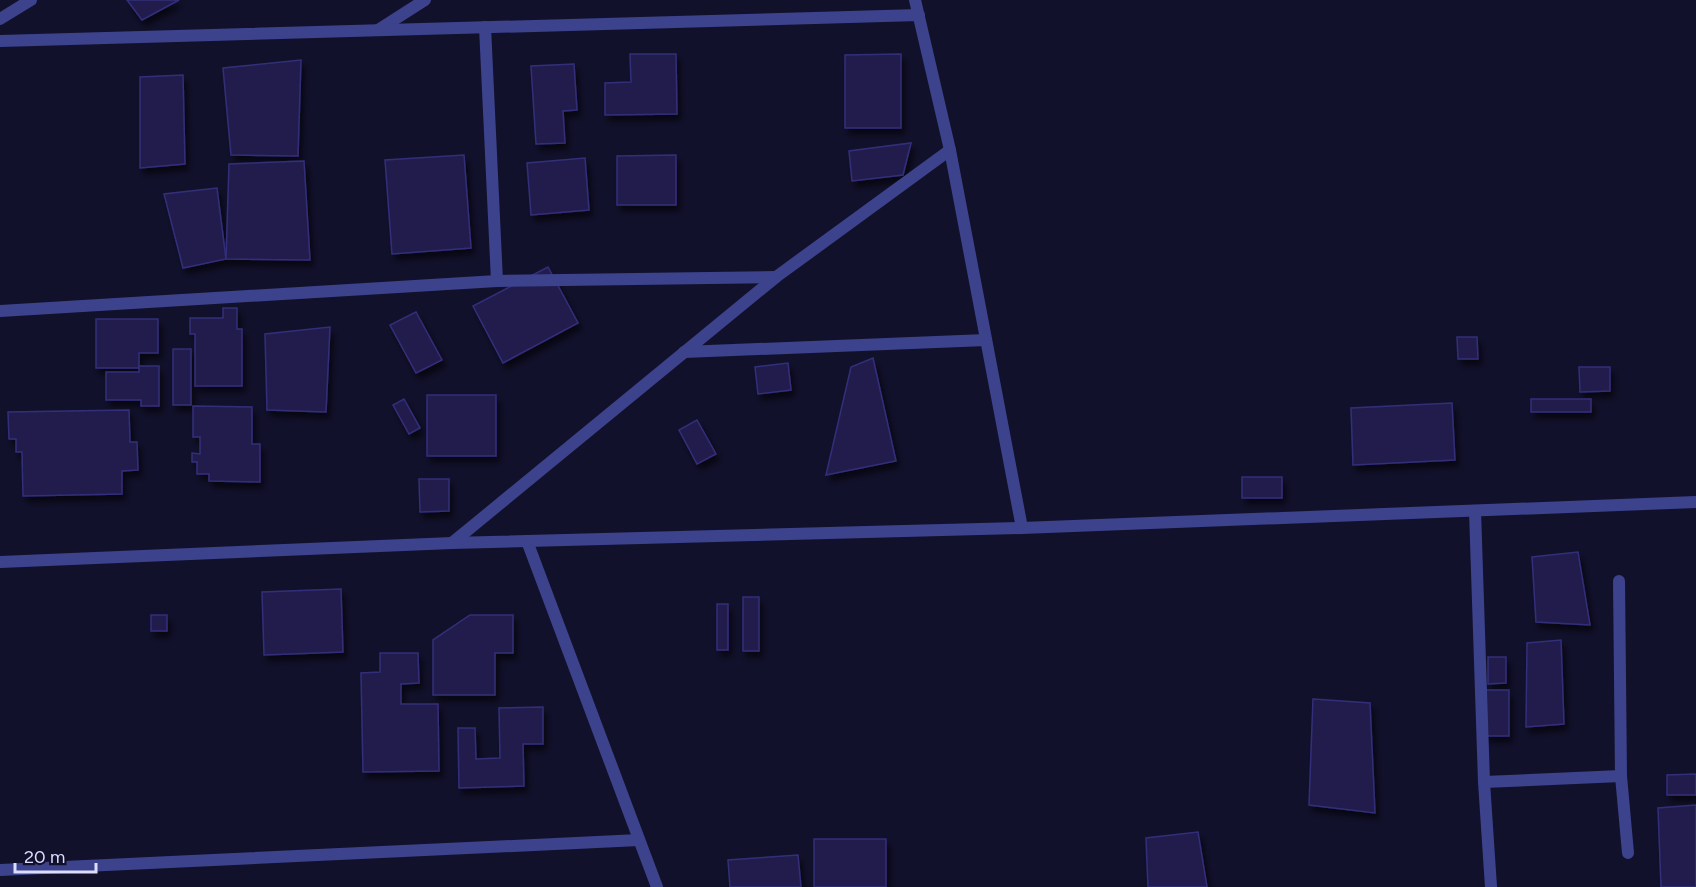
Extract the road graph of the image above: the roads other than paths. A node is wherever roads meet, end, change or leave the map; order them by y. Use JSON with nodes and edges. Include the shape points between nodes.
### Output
{"nodes":[{"id":1,"x":31,"y":0,"type":"edge"},
{"id":2,"x":425,"y":0,"type":"edge"},
{"id":3,"x":915,"y":0,"type":"edge"},
{"id":4,"x":919,"y":15,"type":"junction"},
{"id":5,"x":0,"y":19,"type":"edge"},
{"id":6,"x":485,"y":27,"type":"junction"},
{"id":7,"x":377,"y":30,"type":"junction"},
{"id":8,"x":0,"y":42,"type":"edge"},
{"id":9,"x":950,"y":150,"type":"junction"},
{"id":10,"x":776,"y":277,"type":"junction"},
{"id":11,"x":496,"y":281,"type":"junction"},
{"id":12,"x":0,"y":311,"type":"edge"},
{"id":13,"x":986,"y":340,"type":"junction"},
{"id":14,"x":684,"y":352,"type":"junction"},
{"id":15,"x":1696,"y":502,"type":"edge"},
{"id":16,"x":1475,"y":511,"type":"junction"},
{"id":17,"x":1022,"y":528,"type":"junction"},
{"id":18,"x":527,"y":541,"type":"junction"},
{"id":19,"x":453,"y":543,"type":"junction"},
{"id":20,"x":0,"y":562,"type":"edge"},
{"id":21,"x":1619,"y":581,"type":"dead end"},
{"id":22,"x":1621,"y":776,"type":"junction"},
{"id":23,"x":1484,"y":782,"type":"junction"},
{"id":24,"x":639,"y":840,"type":"junction"},
{"id":25,"x":1628,"y":853,"type":"dead end"},
{"id":26,"x":0,"y":870,"type":"edge"},
{"id":27,"x":657,"y":887,"type":"edge"},
{"id":28,"x":1491,"y":887,"type":"edge"}],
"edges":[{"from":1,"to":5,"type":"street"},
{"from":2,"to":7,"type":"street"},
{"from":3,"to":4,"type":"street"},
{"from":4,"to":6,"type":"street"},
{"from":4,"to":9,"type":"street"},
{"from":6,"to":7,"type":"street"},
{"from":6,"to":11,"type":"street"},
{"from":7,"to":8,"type":"street"},
{"from":9,"to":10,"type":"street"},
{"from":9,"to":13,"type":"street"},
{"from":10,"to":11,"type":"street"},
{"from":10,"to":14,"type":"street"},
{"from":11,"to":12,"type":"street"},
{"from":13,"to":14,"type":"street"},
{"from":13,"to":17,"type":"street"},
{"from":14,"to":19,"type":"street"},
{"from":15,"to":16,"type":"street"},
{"from":16,"to":17,"type":"street"},
{"from":16,"to":23,"type":"street"},
{"from":17,"to":18,"type":"street"},
{"from":18,"to":19,"type":"street"},
{"from":18,"to":24,"type":"street"},
{"from":19,"to":20,"type":"street"},
{"from":21,"to":22,"type":"street"},
{"from":22,"to":23,"type":"street"},
{"from":22,"to":25,"type":"street"},
{"from":23,"to":28,"type":"street"},
{"from":24,"to":26,"type":"street"},
{"from":24,"to":27,"type":"street"}]}
